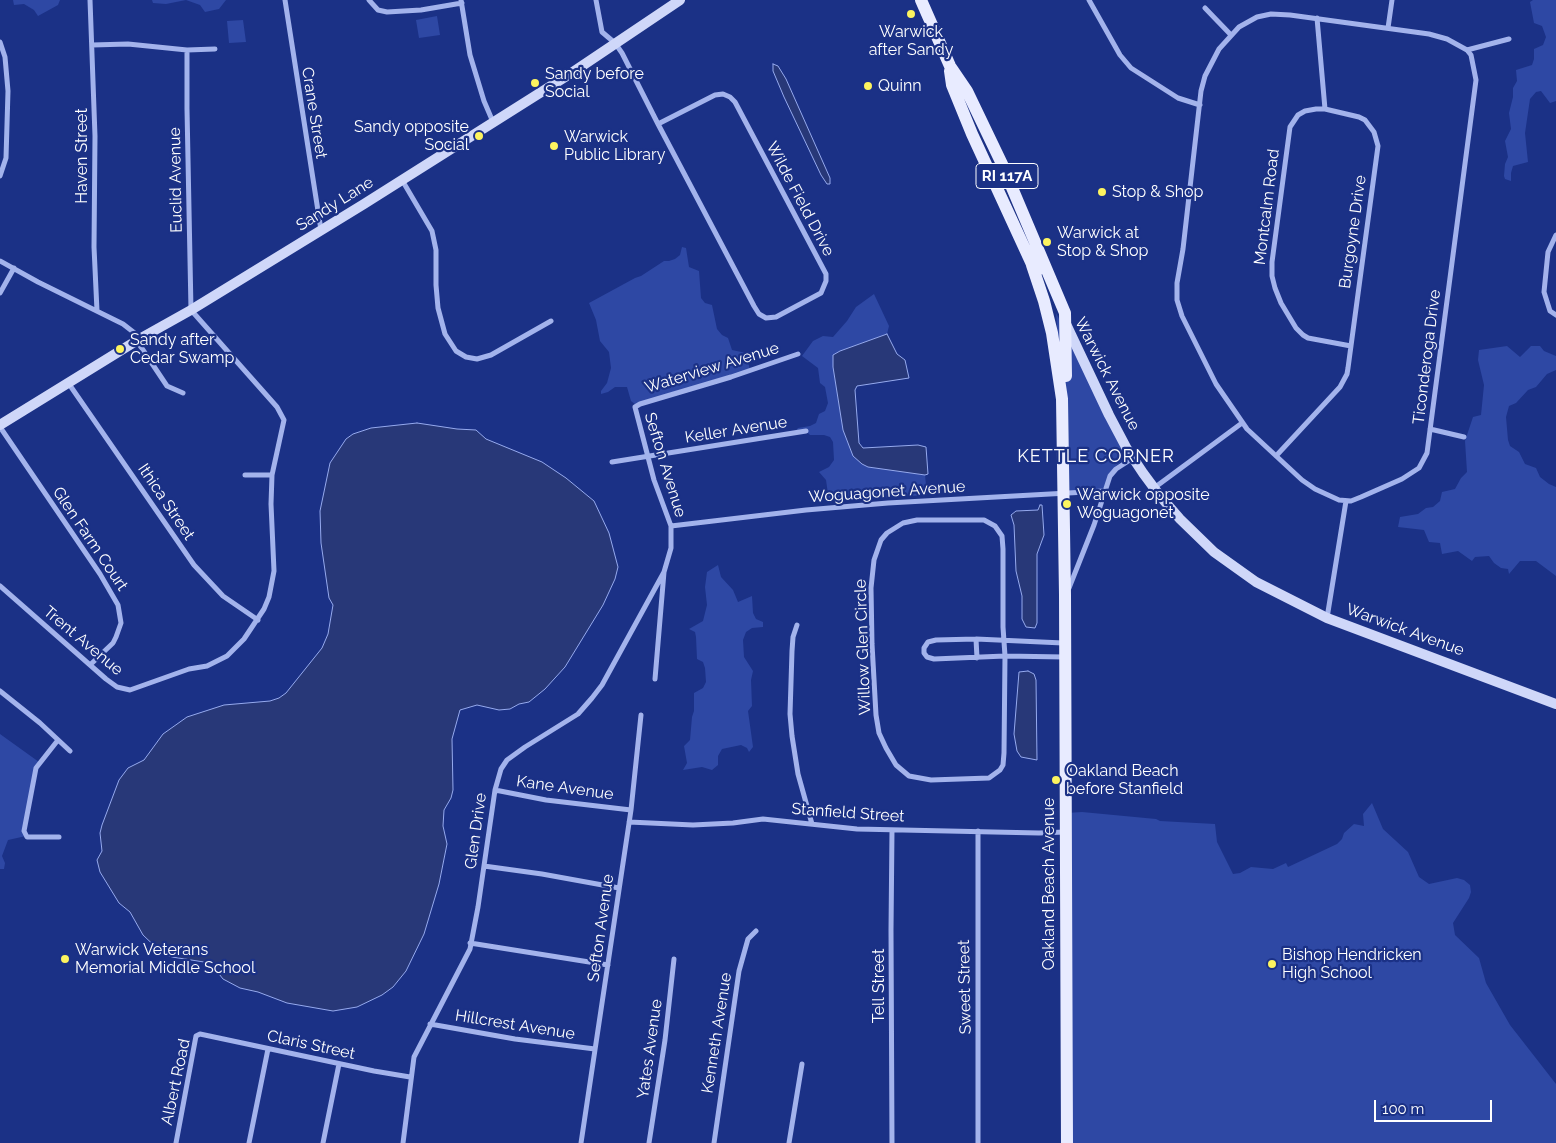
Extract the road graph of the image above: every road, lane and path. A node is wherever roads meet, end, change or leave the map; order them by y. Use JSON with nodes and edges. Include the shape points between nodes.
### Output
{"nodes":[{"id":1,"x":90,"y":0,"type":"edge"},
{"id":2,"x":285,"y":0,"type":"edge"},
{"id":3,"x":370,"y":0,"type":"edge"},
{"id":4,"x":596,"y":0,"type":"edge"},
{"id":5,"x":680,"y":0,"type":"edge"},
{"id":6,"x":921,"y":0,"type":"edge"},
{"id":7,"x":1089,"y":0,"type":"edge"},
{"id":8,"x":1392,"y":0,"type":"edge"},
{"id":9,"x":461,"y":2,"type":"edge"},
{"id":10,"x":1204,"y":8,"type":"dead end"},
{"id":11,"x":1317,"y":18,"type":"junction"},
{"id":12,"x":1388,"y":28,"type":"junction"},
{"id":13,"x":1231,"y":35,"type":"junction"},
{"id":14,"x":1509,"y":38,"type":"dead end"},
{"id":15,"x":0,"y":42,"type":"edge"},
{"id":16,"x":615,"y":43,"type":"junction"},
{"id":17,"x":92,"y":45,"type":"junction"},
{"id":18,"x":215,"y":49,"type":"dead end"},
{"id":19,"x":187,"y":50,"type":"junction"},
{"id":20,"x":1467,"y":50,"type":"junction"},
{"id":21,"x":950,"y":66,"type":"junction"},
{"id":22,"x":1200,"y":105,"type":"junction"},
{"id":23,"x":1325,"y":109,"type":"junction"},
{"id":24,"x":492,"y":122,"type":"junction"},
{"id":25,"x":658,"y":124,"type":"junction"},
{"id":26,"x":0,"y":176,"type":"edge"},
{"id":27,"x":402,"y":179,"type":"junction"},
{"id":28,"x":321,"y":230,"type":"junction"},
{"id":29,"x":1556,"y":235,"type":"edge"},
{"id":30,"x":0,"y":261,"type":"edge"},
{"id":31,"x":1032,"y":265,"type":"junction"},
{"id":32,"x":14,"y":268,"type":"junction"},
{"id":33,"x":0,"y":293,"type":"edge"},
{"id":34,"x":191,"y":310,"type":"junction"},
{"id":35,"x":98,"y":311,"type":"junction"},
{"id":36,"x":1556,"y":315,"type":"edge"},
{"id":37,"x":1065,"y":319,"type":"junction"},
{"id":38,"x":551,"y":322,"type":"dead end"},
{"id":39,"x":139,"y":339,"type":"junction"},
{"id":40,"x":1351,"y":346,"type":"junction"},
{"id":41,"x":798,"y":354,"type":"dead end"},
{"id":42,"x":69,"y":384,"type":"junction"},
{"id":43,"x":183,"y":393,"type":"dead end"},
{"id":44,"x":635,"y":407,"type":"joint"},
{"id":45,"x":1062,"y":418,"type":"junction"},
{"id":46,"x":1242,"y":424,"type":"junction"},
{"id":47,"x":0,"y":426,"type":"edge"},
{"id":48,"x":1430,"y":429,"type":"junction"},
{"id":49,"x":806,"y":431,"type":"dead end"},
{"id":50,"x":1464,"y":437,"type":"dead end"},
{"id":51,"x":1276,"y":456,"type":"junction"},
{"id":52,"x":648,"y":457,"type":"junction"},
{"id":53,"x":1133,"y":458,"type":"junction"},
{"id":54,"x":612,"y":462,"type":"dead end"},
{"id":55,"x":245,"y":475,"type":"dead end"},
{"id":56,"x":272,"y":475,"type":"junction"},
{"id":57,"x":1154,"y":488,"type":"junction"},
{"id":58,"x":1104,"y":491,"type":"junction"},
{"id":59,"x":1064,"y":494,"type":"junction"},
{"id":60,"x":1346,"y":501,"type":"junction"},
{"id":61,"x":671,"y":526,"type":"junction"},
{"id":62,"x":664,"y":572,"type":"junction"},
{"id":63,"x":0,"y":586,"type":"edge"},
{"id":64,"x":1065,"y":595,"type":"junction"},
{"id":65,"x":1328,"y":618,"type":"junction"},
{"id":66,"x":258,"y":620,"type":"junction"},
{"id":67,"x":797,"y":625,"type":"dead end"},
{"id":68,"x":976,"y":639,"type":"junction"},
{"id":69,"x":1004,"y":641,"type":"junction"},
{"id":70,"x":1064,"y":643,"type":"junction"},
{"id":71,"x":1005,"y":656,"type":"junction"},
{"id":72,"x":977,"y":658,"type":"junction"},
{"id":73,"x":1064,"y":658,"type":"junction"},
{"id":74,"x":90,"y":665,"type":"junction"},
{"id":75,"x":655,"y":679,"type":"dead end"},
{"id":76,"x":0,"y":692,"type":"edge"},
{"id":77,"x":1556,"y":704,"type":"edge"},
{"id":78,"x":641,"y":715,"type":"dead end"},
{"id":79,"x":58,"y":740,"type":"junction"},
{"id":80,"x":70,"y":751,"type":"dead end"},
{"id":81,"x":495,"y":790,"type":"junction"},
{"id":82,"x":632,"y":810,"type":"junction"},
{"id":83,"x":629,"y":822,"type":"junction"},
{"id":84,"x":812,"y":824,"type":"junction"},
{"id":85,"x":892,"y":830,"type":"junction"},
{"id":86,"x":978,"y":831,"type":"junction"},
{"id":87,"x":1065,"y":832,"type":"junction"},
{"id":88,"x":59,"y":837,"type":"dead end"},
{"id":89,"x":484,"y":866,"type":"junction"},
{"id":90,"x":619,"y":888,"type":"junction"},
{"id":91,"x":756,"y":931,"type":"dead end"},
{"id":92,"x":470,"y":943,"type":"junction"},
{"id":93,"x":674,"y":959,"type":"dead end"},
{"id":94,"x":608,"y":965,"type":"junction"},
{"id":95,"x":430,"y":1024,"type":"junction"},
{"id":96,"x":207,"y":1035,"type":"joint"},
{"id":97,"x":268,"y":1049,"type":"junction"},
{"id":98,"x":595,"y":1049,"type":"junction"},
{"id":99,"x":339,"y":1064,"type":"junction"},
{"id":100,"x":802,"y":1064,"type":"dead end"},
{"id":101,"x":410,"y":1077,"type":"junction"},
{"id":102,"x":176,"y":1143,"type":"edge"},
{"id":103,"x":250,"y":1143,"type":"edge"},
{"id":104,"x":323,"y":1143,"type":"edge"},
{"id":105,"x":402,"y":1143,"type":"edge"},
{"id":106,"x":581,"y":1143,"type":"edge"},
{"id":107,"x":649,"y":1143,"type":"edge"},
{"id":108,"x":714,"y":1143,"type":"edge"},
{"id":109,"x":789,"y":1143,"type":"edge"},
{"id":110,"x":892,"y":1143,"type":"edge"},
{"id":111,"x":978,"y":1143,"type":"edge"},
{"id":112,"x":1067,"y":1143,"type":"edge"}],
"edges":[{"from":1,"to":17,"type":"street","name":"Haven Street"},
{"from":2,"to":28,"type":"street","name":"Crane Street"},
{"from":3,"to":9,"type":"street","via":[[378,10],[387,12],[422,10]]},
{"from":4,"to":16,"type":"street","name":"Wilde Field Drive","via":[[600,28]]},
{"from":5,"to":16,"type":"main road","name":"Sandy Lane"},
{"from":6,"to":21,"type":"main road","name":"Warwick Avenue","number":"RI 117A"},
{"from":7,"to":22,"type":"street","via":[[1120,55],[1131,68],[1178,98]]},
{"from":8,"to":12,"type":"street"},
{"from":9,"to":24,"type":"street","via":[[470,55]]},
{"from":10,"to":13,"type":"street"},
{"from":11,"to":12,"type":"street"},
{"from":11,"to":13,"type":"street","via":[[1265,15],[1248,21]]},
{"from":11,"to":23,"type":"street"},
{"from":12,"to":20,"type":"street","via":[[1448,39]]},
{"from":13,"to":22,"type":"street","via":[[1210,64]]},
{"from":14,"to":20,"type":"street"},
{"from":15,"to":26,"type":"street","via":[[5,57],[8,91],[6,158]]},
{"from":16,"to":24,"type":"main road","name":"Sandy Lane"},
{"from":16,"to":25,"type":"street","name":"Wilde Field Drive"},
{"from":17,"to":19,"type":"street","via":[[128,44]]},
{"from":17,"to":35,"type":"street","name":"Haven Street","via":[[94,247]]},
{"from":18,"to":19,"type":"street"},
{"from":19,"to":34,"type":"street","name":"Euclid Avenue"},
{"from":20,"to":48,"type":"street","name":"Ticonderoga Drive","via":[[1476,80]]},
{"from":21,"to":31,"type":"main road","name":"Warwick Avenue","number":"RI 117A","via":[[952,85],[972,134]]},
{"from":21,"to":37,"type":"main road","name":"Warwick Avenue","number":"RI 117A","via":[[967,91],[995,150]]},
{"from":22,"to":46,"type":"street","via":[[1177,300],[1185,325],[1216,384]]},
{"from":23,"to":40,"type":"street","name":"Burgoyne Drive","via":[[1365,120],[1374,132],[1378,146]]},
{"from":23,"to":40,"type":"street","name":"Montcalm Road","via":[[1305,111],[1291,124],[1271,270],[1281,303],[1300,332],[1308,338]]},
{"from":24,"to":27,"type":"main road","name":"Sandy Lane"},
{"from":25,"to":25,"type":"street","name":"Wilde Field Drive","via":[[715,95],[723,94],[735,102],[826,274],[821,293],[776,317],[766,318],[759,314]]},
{"from":27,"to":28,"type":"main road","name":"Sandy Lane"},
{"from":27,"to":38,"type":"street","via":[[432,232],[436,250],[438,308],[445,334],[456,351],[477,360]]},
{"from":28,"to":34,"type":"main road","name":"Sandy Lane"},
{"from":29,"to":36,"type":"street","via":[[1548,252],[1544,292],[1550,311]]},
{"from":30,"to":32,"type":"street"},
{"from":31,"to":37,"type":"main road","name":"Warwick Avenue","via":[[1058,316]]},
{"from":31,"to":45,"type":"main road","name":"Oakland Beach Avenue","number":"RI 117A","via":[[1052,334]]},
{"from":32,"to":33,"type":"street"},
{"from":32,"to":35,"type":"street"},
{"from":34,"to":39,"type":"main road","name":"Sandy Lane"},
{"from":34,"to":56,"type":"street","name":"Trent Avenue","via":[[282,415],[283,428]]},
{"from":35,"to":39,"type":"street","via":[[123,324]]},
{"from":37,"to":45,"type":"main road","name":"Oakland Beach Avenue","number":"RI 117A","via":[[1066,377]]},
{"from":37,"to":53,"type":"main road","name":"Warwick Avenue","via":[[1100,397]]},
{"from":39,"to":42,"type":"main road","name":"Sandy Lane"},
{"from":39,"to":43,"type":"street","via":[[167,386]]},
{"from":40,"to":51,"type":"street","name":"Burgoyne Drive","via":[[1347,374],[1340,387]]},
{"from":41,"to":44,"type":"street","name":"Waterview Avenue"},
{"from":42,"to":47,"type":"main road","name":"Sandy Lane"},
{"from":42,"to":66,"type":"street","name":"Ithica Street","via":[[194,565],[223,596]]},
{"from":44,"to":52,"type":"street","name":"Sefton Avenue"},
{"from":45,"to":59,"type":"main road","name":"Oakland Beach Avenue","number":"RI 117A"},
{"from":46,"to":51,"type":"street"},
{"from":46,"to":57,"type":"street"},
{"from":47,"to":74,"type":"street","name":"Glen Farm Court","via":[[118,605],[119,631],[113,643]]},
{"from":48,"to":50,"type":"street"},
{"from":48,"to":60,"type":"street","name":"Ticonderoga Drive","via":[[1427,454],[1419,468],[1370,494]]},
{"from":49,"to":52,"type":"street","name":"Keller Avenue"},
{"from":51,"to":60,"type":"street","via":[[1315,489]]},
{"from":52,"to":54,"type":"street","name":"Keller Avenue"},
{"from":52,"to":61,"type":"street","name":"Sefton Avenue"},
{"from":53,"to":57,"type":"main road","name":"Warwick Avenue"},
{"from":53,"to":58,"type":"street","name":"Oakland Beach Avenue","via":[[1116,469]]},
{"from":55,"to":56,"type":"street"},
{"from":56,"to":66,"type":"street","name":"Trent Avenue","via":[[274,578]]},
{"from":57,"to":65,"type":"main road","name":"Warwick Avenue","via":[[1214,552],[1256,582]]},
{"from":58,"to":59,"type":"street","name":"Woguagonet Avenue"},
{"from":58,"to":64,"type":"street","name":"Oakland Beach Avenue"},
{"from":59,"to":61,"type":"street","name":"Woguagonet Avenue","via":[[888,503]]},
{"from":59,"to":64,"type":"main road","name":"Oakland Beach Avenue","number":"RI 117A"},
{"from":60,"to":65,"type":"street"},
{"from":61,"to":62,"type":"street","name":"Sefton Avenue","via":[[671,548]]},
{"from":62,"to":75,"type":"street","name":"Sefton Avenue"},
{"from":62,"to":81,"type":"street","name":"Glen Drive","via":[[592,698],[578,714],[507,760]]},
{"from":63,"to":74,"type":"street","name":"Trent Avenue"},
{"from":64,"to":70,"type":"main road","name":"Oakland Beach Avenue","number":"RI 117A"},
{"from":65,"to":77,"type":"main road","name":"Warwick Avenue"},
{"from":66,"to":74,"type":"street","name":"Trent Avenue","via":[[236,648],[214,663],[156,679],[134,689],[117,687]]},
{"from":67,"to":84,"type":"street","via":[[793,636],[790,714],[798,774]]},
{"from":68,"to":69,"type":"street"},
{"from":68,"to":72,"type":"street"},
{"from":68,"to":72,"type":"street","via":[[928,642],[924,653],[934,659]]},
{"from":69,"to":70,"type":"street"},
{"from":69,"to":71,"type":"street","name":"Willow Glen Circle"},
{"from":69,"to":71,"type":"street","name":"Willow Glen Circle","via":[[1002,536],[995,526],[978,520],[917,520],[898,525],[883,536],[874,560],[872,588],[876,715],[879,733],[902,772],[919,779],[971,780],[988,778],[1000,770],[1004,753]]},
{"from":70,"to":73,"type":"main road","name":"Oakland Beach Avenue","number":"RI 117A"},
{"from":71,"to":72,"type":"street"},
{"from":71,"to":73,"type":"street"},
{"from":73,"to":87,"type":"main road","name":"Oakland Beach Avenue","number":"RI 117A"},
{"from":76,"to":79,"type":"street"},
{"from":78,"to":82,"type":"street","name":"Sefton Avenue"},
{"from":79,"to":80,"type":"street"},
{"from":79,"to":88,"type":"street","via":[[36,768],[24,831],[27,836]]},
{"from":81,"to":82,"type":"street","name":"Kane Avenue","via":[[546,800]]},
{"from":81,"to":89,"type":"street","name":"Glen Drive"},
{"from":82,"to":83,"type":"street","name":"Sefton Avenue"},
{"from":83,"to":84,"type":"street","name":"Stanfield Street","via":[[693,825],[763,819]]},
{"from":83,"to":90,"type":"street","name":"Sefton Avenue"},
{"from":84,"to":85,"type":"street","name":"Stanfield Street"},
{"from":85,"to":86,"type":"street","name":"Stanfield Street"},
{"from":85,"to":110,"type":"street","name":"Tell Street"},
{"from":86,"to":87,"type":"street","name":"Stanfield Street"},
{"from":86,"to":111,"type":"street","name":"Sweet Street"},
{"from":87,"to":112,"type":"main road","name":"Oakland Beach Avenue","number":"RI 117A"},
{"from":89,"to":90,"type":"street"},
{"from":89,"to":92,"type":"street","name":"Glen Drive"},
{"from":90,"to":94,"type":"street","name":"Sefton Avenue"},
{"from":91,"to":108,"type":"street","name":"Kenneth Avenue","via":[[748,939],[739,971]]},
{"from":92,"to":94,"type":"street"},
{"from":92,"to":95,"type":"street","name":"Glen Drive","via":[[464,962]]},
{"from":93,"to":107,"type":"street","name":"Yates Avenue"},
{"from":94,"to":98,"type":"street","name":"Sefton Avenue"},
{"from":95,"to":98,"type":"street","name":"Hillcrest Avenue"},
{"from":95,"to":101,"type":"street","name":"Glen Drive","via":[[414,1057]]},
{"from":96,"to":97,"type":"street","name":"Claris Street"},
{"from":96,"to":102,"type":"street","name":"Albert Road","via":[[196,1036]]},
{"from":97,"to":99,"type":"street","name":"Claris Street"},
{"from":97,"to":103,"type":"street"},
{"from":98,"to":106,"type":"street","name":"Sefton Avenue"},
{"from":99,"to":101,"type":"street","name":"Claris Street"},
{"from":99,"to":104,"type":"street"},
{"from":100,"to":109,"type":"street"},
{"from":101,"to":105,"type":"street","name":"Glen Drive"}]}
